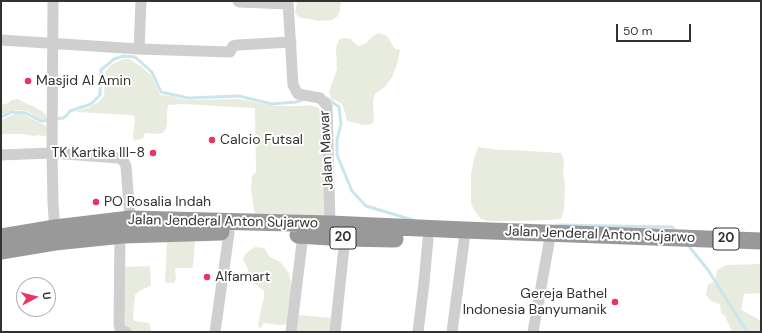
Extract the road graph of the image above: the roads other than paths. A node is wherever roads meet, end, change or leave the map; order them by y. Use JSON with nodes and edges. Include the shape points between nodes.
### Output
{"nodes":[{"id":1,"x":53,"y":1,"type":"edge"},
{"id":2,"x":141,"y":1,"type":"edge"},
{"id":3,"x":238,"y":1,"type":"edge"},
{"id":4,"x":288,"y":2,"type":"edge"},
{"id":5,"x":1,"y":40,"type":"edge"},
{"id":6,"x":291,"y":42,"type":"junction"},
{"id":7,"x":53,"y":44,"type":"junction"},
{"id":8,"x":139,"y":49,"type":"junction"},
{"id":9,"x":52,"y":153,"type":"junction"},
{"id":10,"x":1,"y":155,"type":"edge"},
{"id":11,"x":130,"y":219,"type":"junction"},
{"id":12,"x":330,"y":224,"type":"junction"},
{"id":13,"x":229,"y":233,"type":"junction"},
{"id":14,"x":55,"y":235,"type":"junction"},
{"id":15,"x":120,"y":235,"type":"junction"},
{"id":16,"x":303,"y":235,"type":"junction"},
{"id":17,"x":464,"y":236,"type":"junction"},
{"id":18,"x":1,"y":237,"type":"edge"},
{"id":19,"x":345,"y":238,"type":"junction"},
{"id":20,"x":428,"y":239,"type":"junction"},
{"id":21,"x":761,"y":241,"type":"edge"},
{"id":22,"x":549,"y":243,"type":"junction"},
{"id":23,"x":691,"y":243,"type":"junction"},
{"id":24,"x":1,"y":252,"type":"edge"},
{"id":25,"x":761,"y":252,"type":"edge"},
{"id":26,"x":126,"y":332,"type":"edge"},
{"id":27,"x":215,"y":332,"type":"edge"},
{"id":28,"x":291,"y":332,"type":"edge"},
{"id":29,"x":335,"y":332,"type":"edge"},
{"id":30,"x":418,"y":332,"type":"edge"},
{"id":31,"x":452,"y":332,"type":"edge"},
{"id":32,"x":533,"y":332,"type":"edge"}],
"edges":[{"from":1,"to":7,"type":"street"},
{"from":2,"to":8,"type":"street"},
{"from":3,"to":4,"type":"street"},
{"from":4,"to":6,"type":"street","name":"Jalan Mawar"},
{"from":5,"to":7,"type":"street"},
{"from":6,"to":8,"type":"street","via":[[238,44],[230,52]]},
{"from":6,"to":12,"type":"street","name":"Jalan Mawar","via":[[293,85],[298,94],[315,97],[327,106]]},
{"from":7,"to":8,"type":"street"},
{"from":7,"to":9,"type":"street"},
{"from":9,"to":10,"type":"street"},
{"from":9,"to":11,"type":"street","via":[[123,160],[126,166]]},
{"from":9,"to":14,"type":"street"},
{"from":11,"to":12,"type":"highway","name":"Jalan Jenderal Anton Sujarwo","number":"20"},
{"from":11,"to":14,"type":"highway","name":"Jalan Jenderal Anton Sujarwo","number":"20"},
{"from":12,"to":17,"type":"highway","name":"Jalan Jenderal Anton Sujarwo","number":"20"},
{"from":13,"to":15,"type":"highway","name":"Jalan Jenderal Anton Sujarwo","number":"20"},
{"from":13,"to":16,"type":"highway","name":"Jalan Jenderal Anton Sujarwo","number":"20"},
{"from":13,"to":27,"type":"street"},
{"from":14,"to":15,"type":"highway","name":"Jalan Jenderal Anton Sujarwo","number":"20"},
{"from":14,"to":18,"type":"highway","name":"Jalan Jenderal Anton Sujarwo","number":"20"},
{"from":14,"to":24,"type":"highway","name":"Jalan Jenderal Anton Sujarwo","number":"20"},
{"from":15,"to":26,"type":"street","via":[[119,324],[120,329]]},
{"from":16,"to":19,"type":"highway","name":"Jalan Jenderal Anton Sujarwo","number":"20"},
{"from":16,"to":28,"type":"street"},
{"from":17,"to":20,"type":"highway","name":"Jalan Jenderal Anton Sujarwo","number":"20"},
{"from":17,"to":22,"type":"highway","name":"Jalan Jenderal Anton Sujarwo","number":"20"},
{"from":17,"to":23,"type":"highway","name":"Jalan Jenderal Anton Sujarwo","number":"20"},
{"from":17,"to":31,"type":"street"},
{"from":19,"to":20,"type":"highway","name":"Jalan Jenderal Anton Sujarwo","number":"20"},
{"from":19,"to":29,"type":"street"},
{"from":20,"to":30,"type":"street"},
{"from":21,"to":23,"type":"highway","name":"Jalan Jenderal Anton Sujarwo","number":"20"},
{"from":22,"to":23,"type":"highway","name":"Jalan Jenderal Anton Sujarwo","number":"20"},
{"from":22,"to":32,"type":"street"},
{"from":23,"to":25,"type":"highway","name":"Jalan Jenderal Anton Sujarwo","number":"20"}]}
